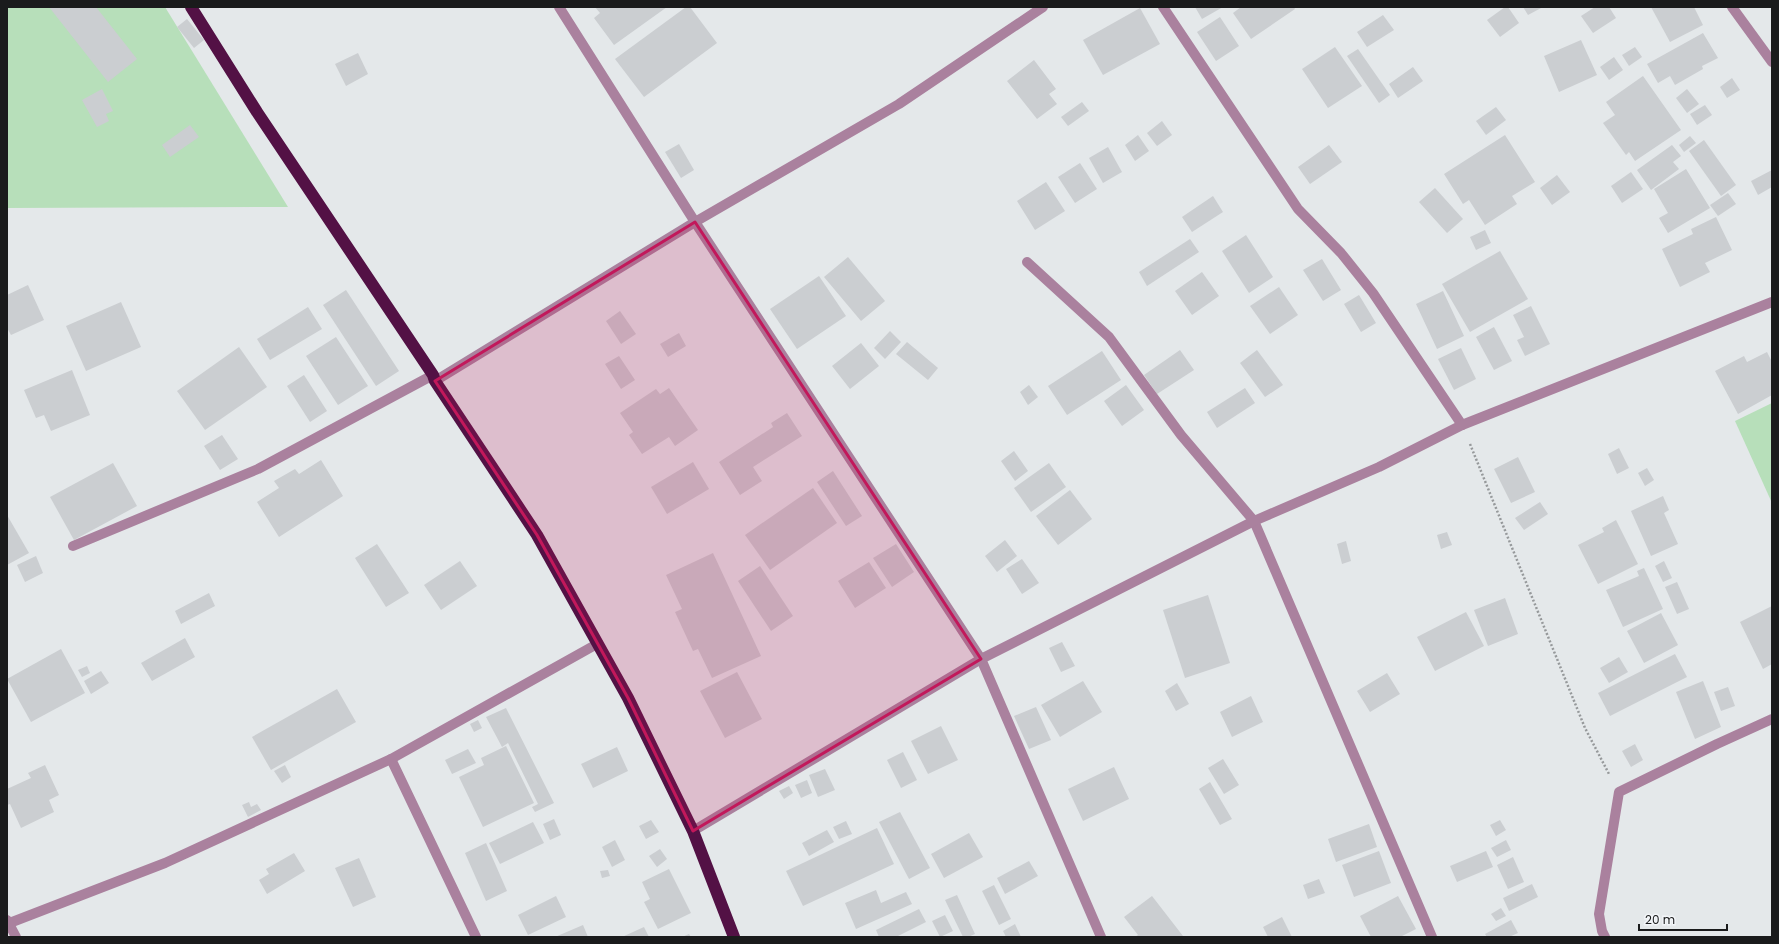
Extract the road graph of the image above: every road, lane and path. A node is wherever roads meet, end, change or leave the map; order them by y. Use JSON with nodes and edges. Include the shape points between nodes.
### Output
{"nodes":[{"id":1,"x":191,"y":7,"type":"edge"},
{"id":2,"x":559,"y":7,"type":"edge"},
{"id":3,"x":1043,"y":7,"type":"edge"},
{"id":4,"x":1163,"y":7,"type":"edge"},
{"id":5,"x":1732,"y":7,"type":"edge"},
{"id":6,"x":1772,"y":62,"type":"edge"},
{"id":7,"x":695,"y":222,"type":"junction"},
{"id":8,"x":1027,"y":262,"type":"dead end"},
{"id":9,"x":1772,"y":302,"type":"edge"},
{"id":10,"x":434,"y":378,"type":"junction"},
{"id":11,"x":1462,"y":425,"type":"junction"},
{"id":12,"x":1254,"y":521,"type":"junction"},
{"id":13,"x":74,"y":546,"type":"dead end"},
{"id":14,"x":597,"y":644,"type":"junction"},
{"id":15,"x":981,"y":659,"type":"junction"},
{"id":16,"x":1772,"y":719,"type":"edge"},
{"id":17,"x":391,"y":759,"type":"junction"},
{"id":18,"x":1619,"y":792,"type":"junction"},
{"id":19,"x":693,"y":831,"type":"junction"},
{"id":20,"x":8,"y":923,"type":"edge"},
{"id":21,"x":16,"y":937,"type":"edge"},
{"id":22,"x":476,"y":937,"type":"edge"},
{"id":23,"x":734,"y":937,"type":"edge"},
{"id":24,"x":1101,"y":937,"type":"edge"},
{"id":25,"x":1432,"y":937,"type":"edge"},
{"id":26,"x":1605,"y":937,"type":"edge"}],
"edges":[{"from":1,"to":10,"type":"highway","via":[[257,112]]},
{"from":2,"to":7,"type":"street"},
{"from":3,"to":7,"type":"street","via":[[899,104]]},
{"from":4,"to":11,"type":"street","via":[[1298,209],[1341,253],[1373,293]]},
{"from":5,"to":6,"type":"street"},
{"from":7,"to":10,"type":"street"},
{"from":7,"to":15,"type":"street"},
{"from":8,"to":12,"type":"street","via":[[1109,337],[1181,435]]},
{"from":9,"to":11,"type":"street"},
{"from":10,"to":13,"type":"street","via":[[258,469]]},
{"from":10,"to":14,"type":"highway","via":[[536,536]]},
{"from":11,"to":12,"type":"street","via":[[1378,467]]},
{"from":11,"to":18,"type":"path","via":[[1585,728]]},
{"from":12,"to":15,"type":"street"},
{"from":12,"to":25,"type":"street"},
{"from":14,"to":17,"type":"street"},
{"from":14,"to":19,"type":"highway","via":[[628,698]]},
{"from":15,"to":19,"type":"street"},
{"from":15,"to":24,"type":"street"},
{"from":16,"to":18,"type":"street"},
{"from":17,"to":20,"type":"street","via":[[165,863]]},
{"from":17,"to":22,"type":"street"},
{"from":18,"to":26,"type":"street","via":[[1599,914]]},
{"from":19,"to":23,"type":"highway"},
{"from":20,"to":21,"type":"street"}]}
